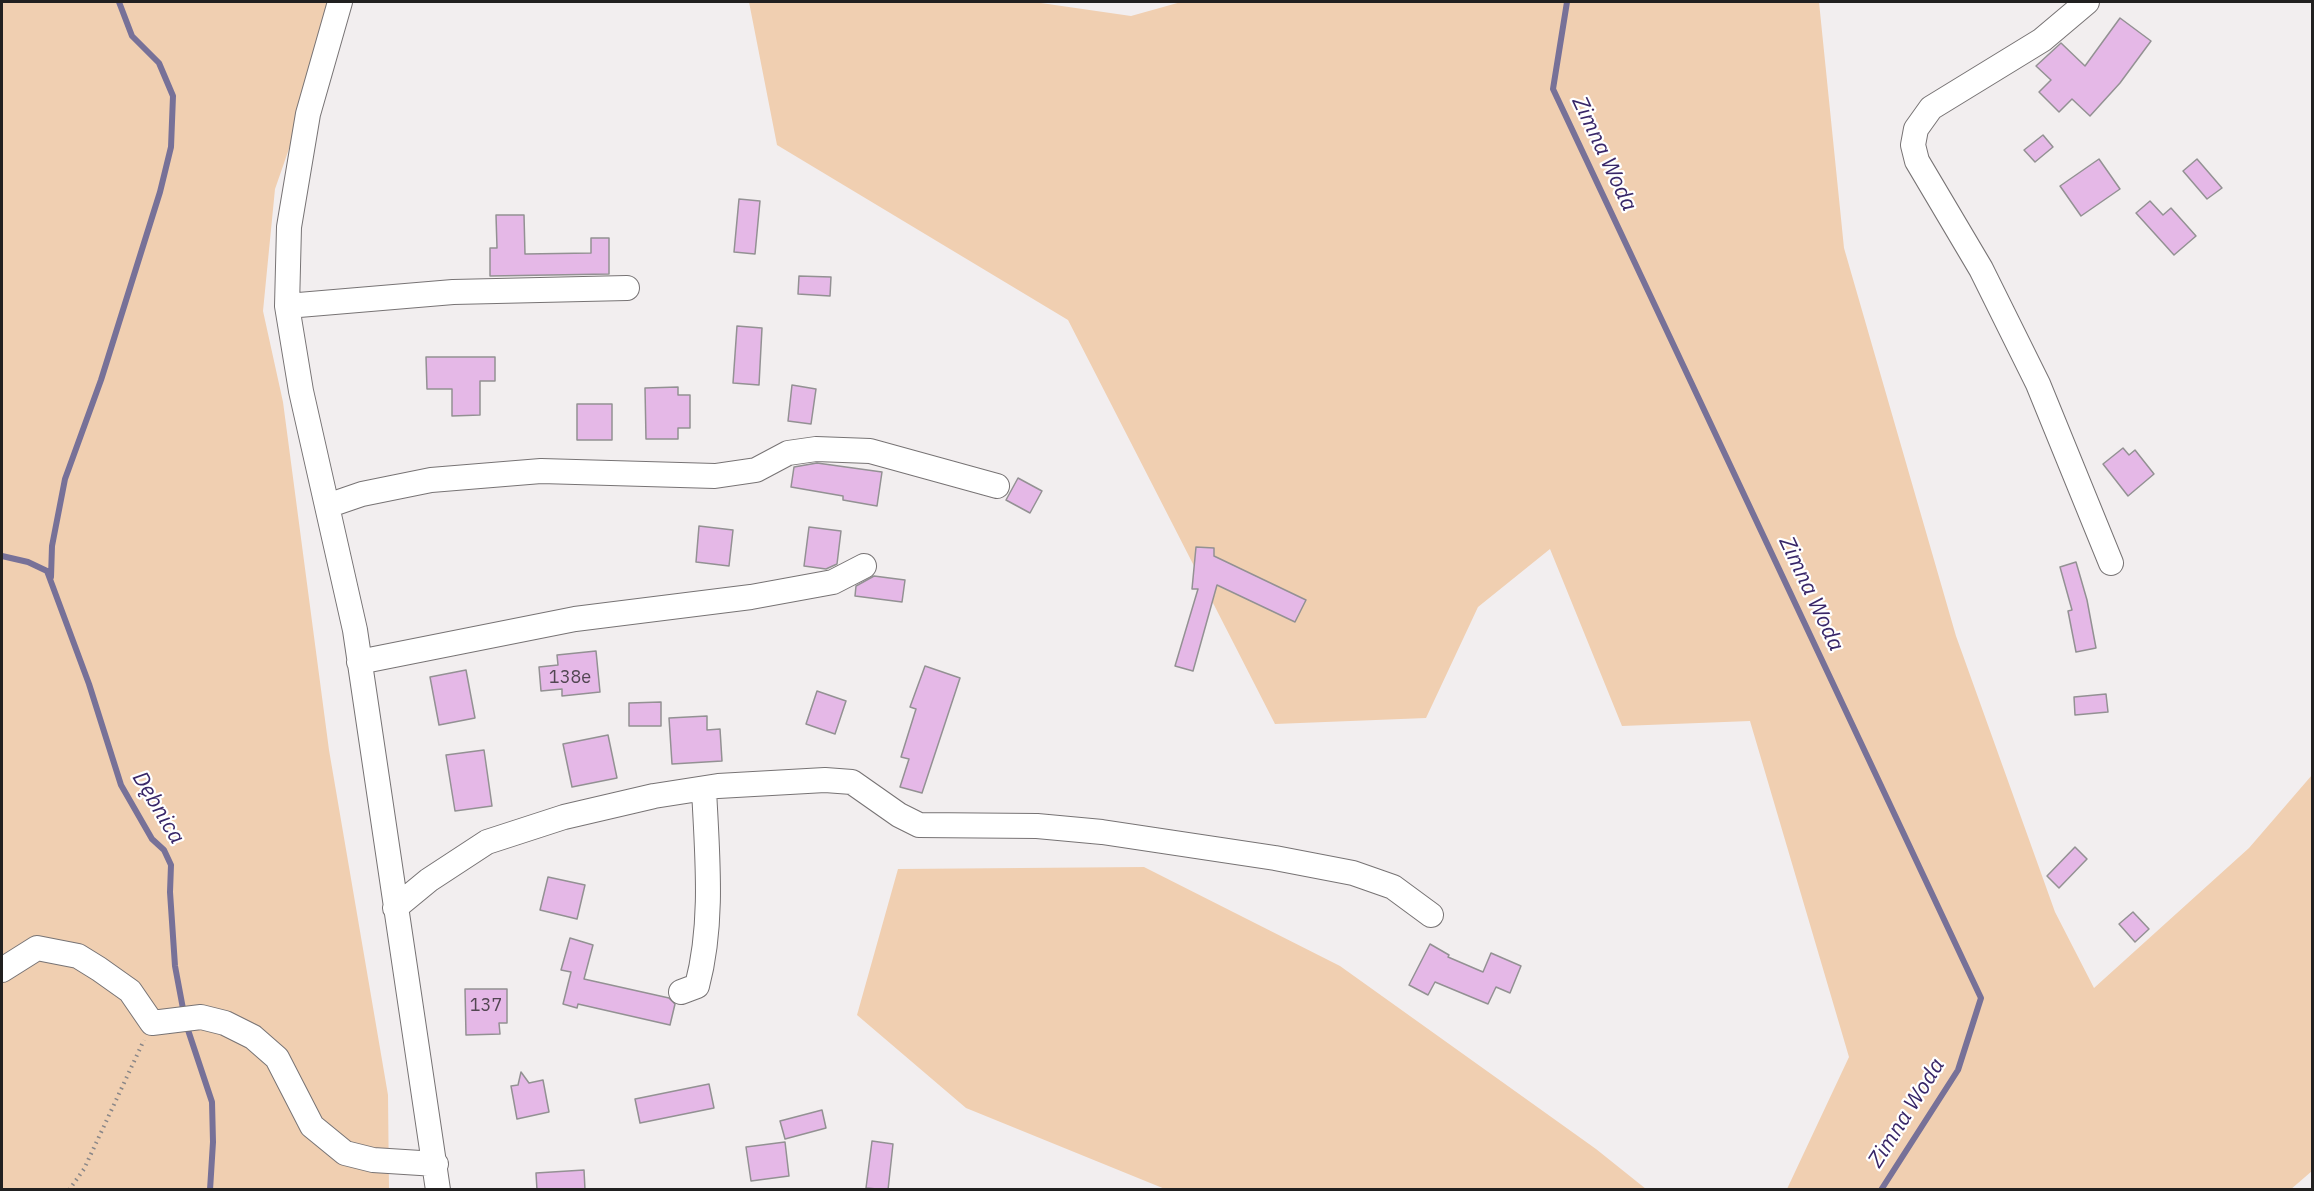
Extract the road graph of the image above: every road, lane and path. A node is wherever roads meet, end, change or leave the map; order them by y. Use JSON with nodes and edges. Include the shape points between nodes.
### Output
{"nodes":[{"id":1,"x":340,"y":2,"type":"edge"},
{"id":2,"x":2087,"y":2,"type":"edge"},
{"id":3,"x":627,"y":288,"type":"dead end"},
{"id":4,"x":287,"y":306,"type":"junction"},
{"id":5,"x":997,"y":486,"type":"dead end"},
{"id":6,"x":327,"y":506,"type":"junction"},
{"id":7,"x":2111,"y":563,"type":"dead end"},
{"id":8,"x":864,"y":566,"type":"dead end"},
{"id":9,"x":359,"y":662,"type":"junction"},
{"id":10,"x":704,"y":789,"type":"junction"},
{"id":11,"x":395,"y":908,"type":"junction"},
{"id":12,"x":1431,"y":915,"type":"dead end"},
{"id":13,"x":2,"y":970,"type":"edge"},
{"id":14,"x":681,"y":992,"type":"dead end"},
{"id":15,"x":152,"y":1023,"type":"junction"},
{"id":16,"x":436,"y":1164,"type":"junction"},
{"id":17,"x":69,"y":1190,"type":"edge"},
{"id":18,"x":438,"y":1190,"type":"edge"}],
"edges":[{"from":1,"to":4,"type":"street","via":[[308,114],[290,227]]},
{"from":2,"to":7,"type":"street","via":[[2042,40],[1931,108],[1916,129],[1913,145],[1917,161],[1981,269],[2038,384]]},
{"from":3,"to":4,"type":"street","via":[[453,292]]},
{"from":4,"to":6,"type":"street"},
{"from":5,"to":6,"type":"street","via":[[870,452],[816,449],[788,453],[756,470],[715,476],[519,473],[431,480],[362,494]]},
{"from":6,"to":9,"type":"street"},
{"from":8,"to":9,"type":"street","via":[[833,582],[575,620]]},
{"from":9,"to":11,"type":"street"},
{"from":10,"to":11,"type":"street","via":[[564,816],[486,842],[429,879]]},
{"from":10,"to":12,"type":"street","via":[[825,780],[852,782],[919,825],[1037,826],[1102,832],[1275,858],[1353,873],[1393,887]]},
{"from":10,"to":14,"type":"street","via":[[709,883],[704,961],[697,986]]},
{"from":11,"to":16,"type":"street"},
{"from":13,"to":15,"type":"street","via":[[37,948],[78,956],[130,991]]},
{"from":15,"to":16,"type":"street","via":[[201,1017],[225,1023],[253,1037],[277,1058],[312,1126],[345,1153],[374,1160]]},
{"from":15,"to":17,"type":"path","via":[[84,1169]]},
{"from":16,"to":18,"type":"street"}]}
